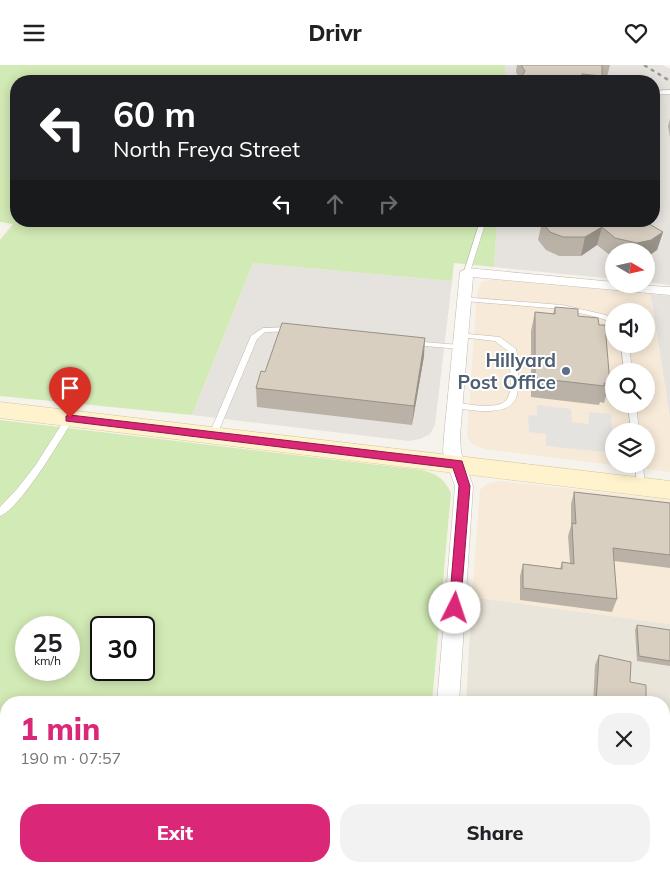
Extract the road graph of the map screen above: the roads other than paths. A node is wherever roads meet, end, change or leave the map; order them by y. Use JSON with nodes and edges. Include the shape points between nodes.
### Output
{"nodes":[{"id":1,"x":481,"y":227,"type":"edge"},
{"id":2,"x":467,"y":272,"type":"junction"},
{"id":3,"x":670,"y":291,"type":"edge"},
{"id":4,"x":464,"y":299,"type":"junction"},
{"id":5,"x":605,"y":316,"type":"edge"},
{"id":6,"x":297,"y":329,"type":"edge"},
{"id":7,"x":460,"y":341,"type":"junction"},
{"id":8,"x":403,"y":342,"type":"edge"},
{"id":9,"x":454,"y":405,"type":"junction"},
{"id":10,"x":0,"y":410,"type":"edge"},
{"id":11,"x":70,"y":418,"type":"junction"},
{"id":12,"x":213,"y":435,"type":"junction"},
{"id":13,"x":458,"y":464,"type":"junction"},
{"id":14,"x":640,"y":475,"type":"edge"},
{"id":15,"x":670,"y":490,"type":"edge"},
{"id":16,"x":0,"y":513,"type":"edge"},
{"id":17,"x":449,"y":696,"type":"edge"}],
"edges":[{"from":1,"to":2,"type":"lane"},
{"from":2,"to":3,"type":"street"},
{"from":2,"to":4,"type":"street"},
{"from":4,"to":5,"type":"lane","via":[[578,310]]},
{"from":4,"to":7,"type":"street"},
{"from":6,"to":12,"type":"lane","via":[[263,330],[254,338]]},
{"from":7,"to":8,"type":"lane"},
{"from":7,"to":9,"type":"street"},
{"from":7,"to":9,"type":"lane","via":[[497,339],[513,351],[512,398],[507,405],[496,409]]},
{"from":9,"to":13,"type":"street","via":[[451,443]]},
{"from":10,"to":11,"type":"street"},
{"from":11,"to":12,"type":"street"},
{"from":11,"to":16,"type":"lane","via":[[21,494]]},
{"from":12,"to":13,"type":"street"},
{"from":13,"to":14,"type":"street"},
{"from":13,"to":17,"type":"street","via":[[464,479],[464,495]]},
{"from":14,"to":15,"type":"street"}]}
